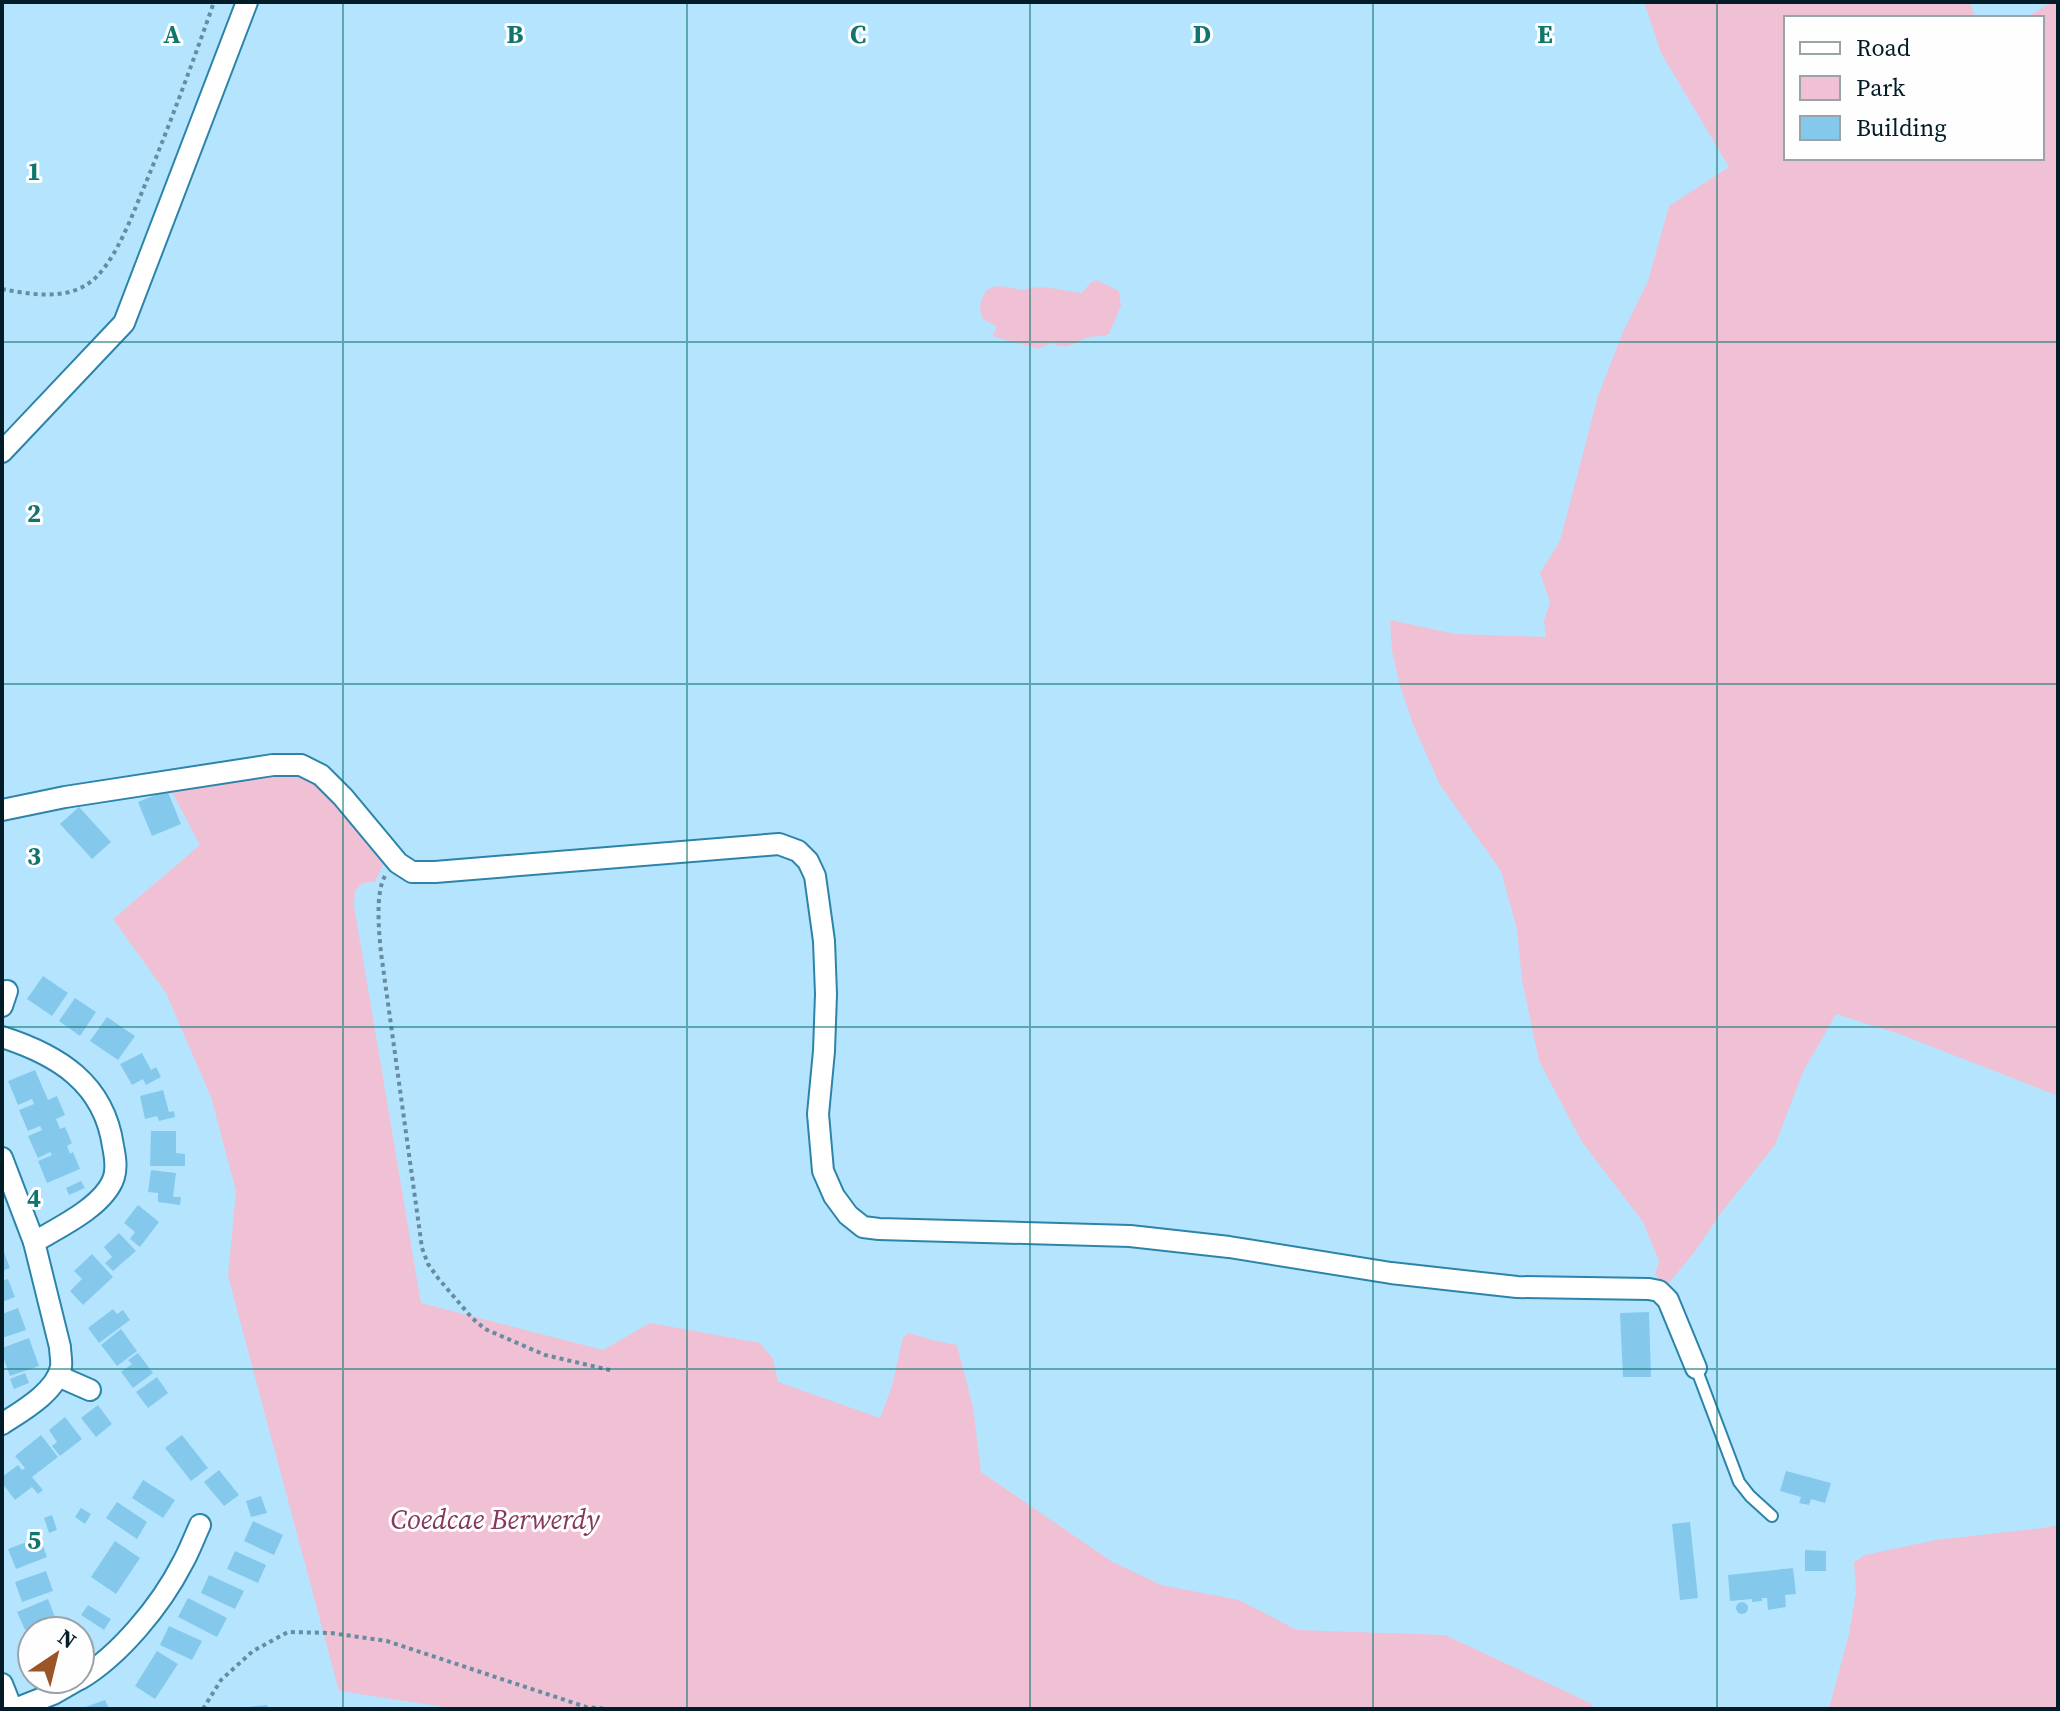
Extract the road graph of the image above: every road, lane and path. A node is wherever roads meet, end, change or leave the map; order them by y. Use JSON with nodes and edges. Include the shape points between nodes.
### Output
{"nodes":[{"id":1,"x":214,"y":2,"type":"edge"},
{"id":2,"x":247,"y":2,"type":"edge"},
{"id":3,"x":2,"y":289,"type":"edge"},
{"id":4,"x":2,"y":452,"type":"edge"},
{"id":5,"x":2,"y":810,"type":"edge"},
{"id":6,"x":398,"y":863,"type":"junction"},
{"id":7,"x":2,"y":1037,"type":"edge"},
{"id":8,"x":2,"y":1158,"type":"edge"},
{"id":9,"x":34,"y":1242,"type":"junction"},
{"id":10,"x":1696,"y":1368,"type":"joint"},
{"id":11,"x":614,"y":1371,"type":"dead end"},
{"id":12,"x":58,"y":1376,"type":"junction"},
{"id":13,"x":90,"y":1390,"type":"dead end"},
{"id":14,"x":2,"y":1424,"type":"edge"},
{"id":15,"x":1772,"y":1516,"type":"dead end"},
{"id":16,"x":200,"y":1525,"type":"dead end"},
{"id":17,"x":96,"y":1666,"type":"edge"},
{"id":18,"x":2,"y":1684,"type":"edge"},
{"id":19,"x":50,"y":1695,"type":"edge"},
{"id":20,"x":14,"y":1709,"type":"edge"},
{"id":21,"x":203,"y":1709,"type":"edge"},
{"id":22,"x":606,"y":1709,"type":"edge"}],
"edges":[{"from":1,"to":3,"type":"path","via":[[162,143],[119,244],[102,269],[72,292]]},
{"from":2,"to":4,"type":"street","via":[[124,323]]},
{"from":5,"to":6,"type":"street","via":[[273,765],[301,765],[321,775],[343,797]]},
{"from":6,"to":10,"type":"street","via":[[412,872],[435,872],[779,844],[798,851],[815,876],[824,941],[818,1114],[823,1171],[834,1196],[863,1227],[1130,1236],[1517,1287],[1649,1289],[1668,1300]]},
{"from":6,"to":11,"type":"path","via":[[381,883],[379,933],[428,1264],[485,1329],[545,1355]]},
{"from":7,"to":9,"type":"street","via":[[45,1054],[79,1077],[111,1131],[114,1177],[106,1191],[89,1208]]},
{"from":8,"to":9,"type":"street"},
{"from":9,"to":12,"type":"street","via":[[60,1347]]},
{"from":10,"to":15,"type":"lane","via":[[1739,1482]]},
{"from":12,"to":13,"type":"street"},
{"from":12,"to":14,"type":"street"},
{"from":16,"to":17,"type":"street","via":[[164,1595]]},
{"from":18,"to":20,"type":"street"},
{"from":19,"to":20,"type":"street"},
{"from":21,"to":22,"type":"path","via":[[221,1680],[253,1651],[288,1632],[387,1641],[586,1707]]}]}
